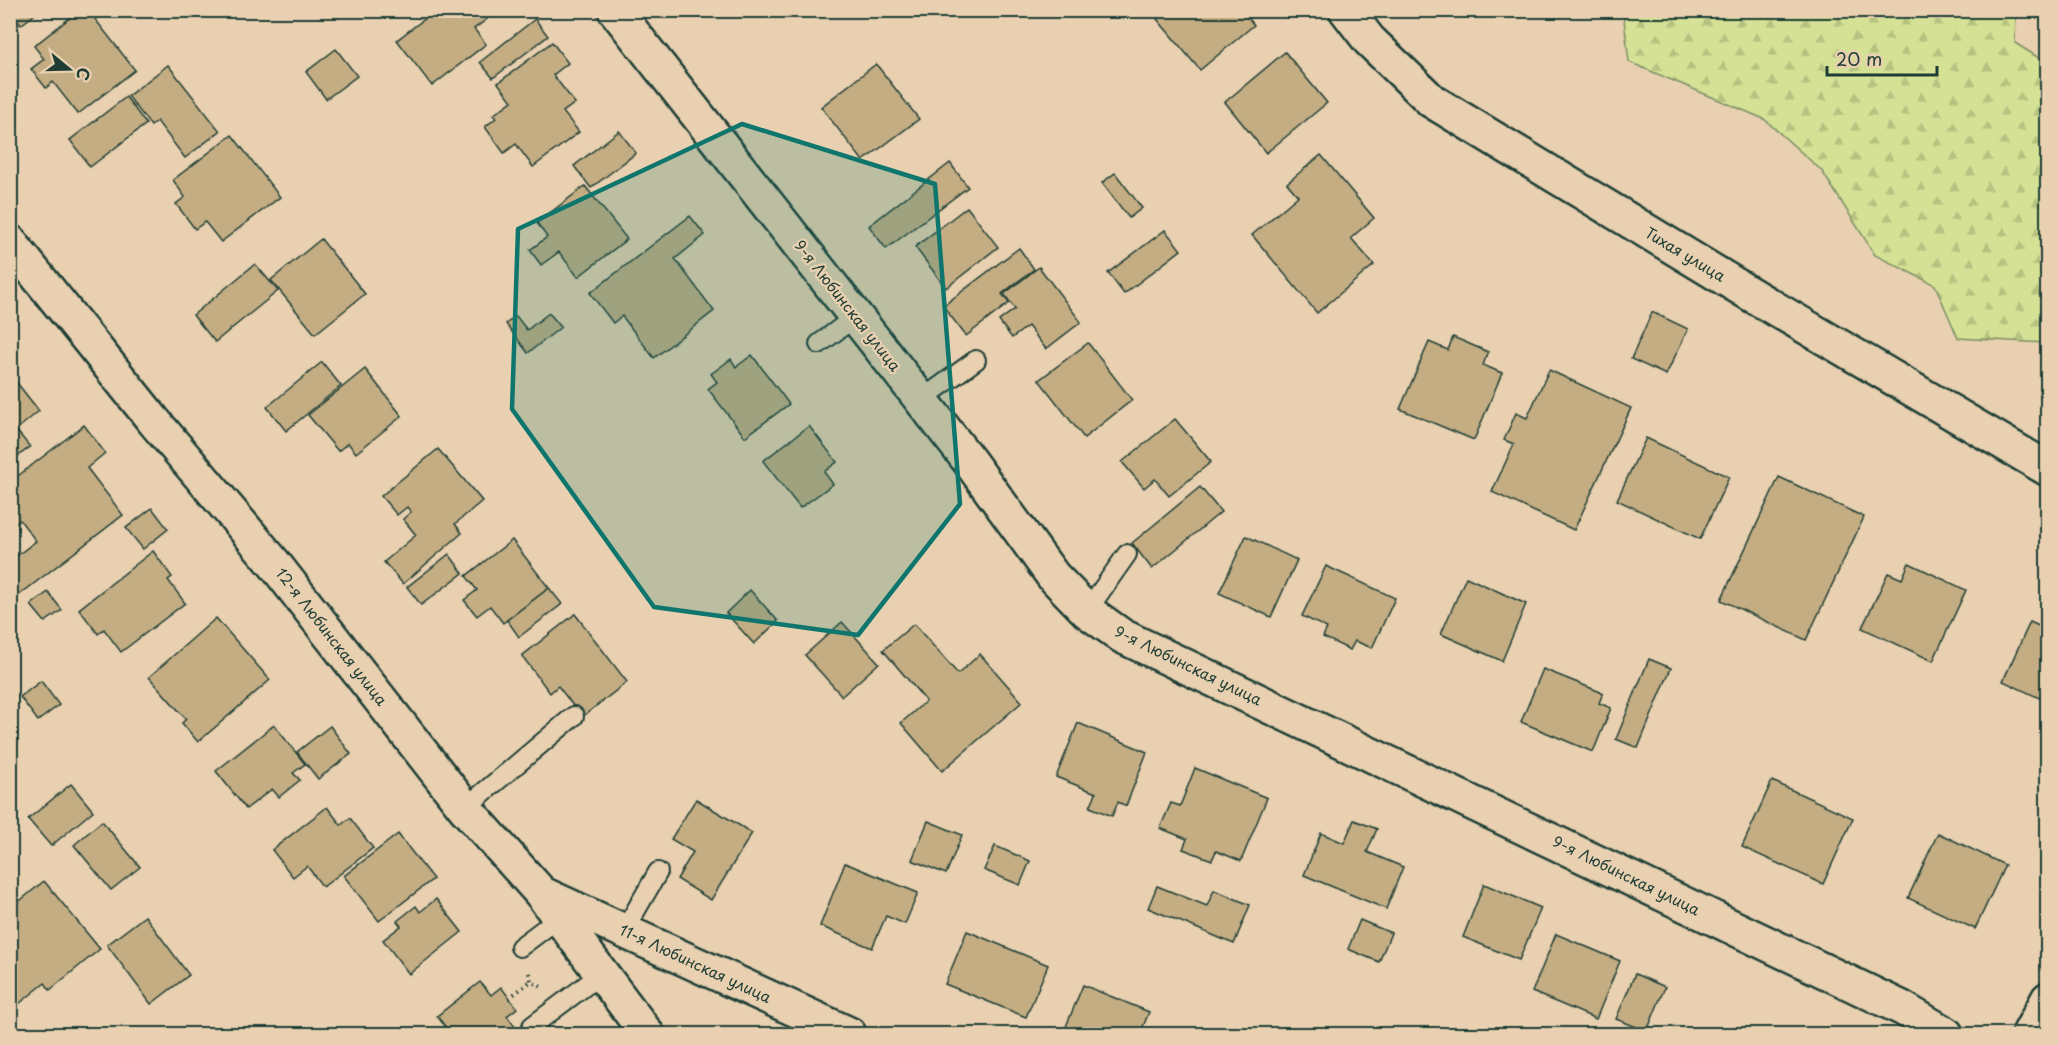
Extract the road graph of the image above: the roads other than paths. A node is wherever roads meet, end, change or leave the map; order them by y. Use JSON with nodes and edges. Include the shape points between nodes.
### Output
{"nodes":[{"id":1,"x":615,"y":10,"type":"edge"},
{"id":2,"x":1346,"y":10,"type":"edge"},
{"id":3,"x":10,"y":242,"type":"edge"},
{"id":4,"x":855,"y":317,"type":"junction"},
{"id":5,"x":819,"y":344,"type":"dead end"},
{"id":6,"x":976,"y":360,"type":"dead end"},
{"id":7,"x":921,"y":400,"type":"junction"},
{"id":8,"x":2048,"y":469,"type":"edge"},
{"id":9,"x":1127,"y":554,"type":"dead end"},
{"id":10,"x":1087,"y":611,"type":"junction"},
{"id":11,"x":574,"y":716,"type":"dead end"},
{"id":12,"x":465,"y":808,"type":"junction"},
{"id":13,"x":658,"y":872,"type":"dead end"},
{"id":14,"x":550,"y":905,"type":"junction"},
{"id":15,"x":624,"y":932,"type":"junction"},
{"id":16,"x":520,"y":947,"type":"dead end"},
{"id":17,"x":602,"y":974,"type":"junction"},
{"id":18,"x":2048,"y":999,"type":"edge"},
{"id":19,"x":532,"y":1026,"type":"dead end"},
{"id":20,"x":647,"y":1035,"type":"edge"},
{"id":21,"x":849,"y":1035,"type":"edge"},
{"id":22,"x":1946,"y":1035,"type":"edge"},
{"id":23,"x":2029,"y":1035,"type":"edge"}],
"edges":[{"from":1,"to":4,"type":"street","name":"9-я Любинская улица"},
{"from":2,"to":8,"type":"street","name":"Тихая улица","via":[[1369,40],[1432,101]]},
{"from":3,"to":12,"type":"street","name":"12-я Любинская улица","via":[[273,562]]},
{"from":4,"to":5,"type":"lane"},
{"from":4,"to":7,"type":"street","name":"9-я Любинская улица"},
{"from":6,"to":7,"type":"lane"},
{"from":7,"to":10,"type":"street","name":"9-я Любинская улица","via":[[1053,576]]},
{"from":9,"to":10,"type":"lane"},
{"from":10,"to":22,"type":"street","name":"9-я Любинская улица","via":[[1122,636],[1902,1008]]},
{"from":11,"to":12,"type":"lane"},
{"from":12,"to":14,"type":"street","name":"12-я Любинская улица"},
{"from":13,"to":15,"type":"lane"},
{"from":14,"to":15,"type":"street","name":"11-я Любинская улица"},
{"from":14,"to":16,"type":"lane"},
{"from":14,"to":17,"type":"street","name":"12-я Любинская улица"},
{"from":15,"to":21,"type":"street","name":"11-я Любинская улица"},
{"from":17,"to":19,"type":"lane"},
{"from":17,"to":20,"type":"street","name":"12-я Любинская улица"},
{"from":18,"to":23,"type":"street"}]}
